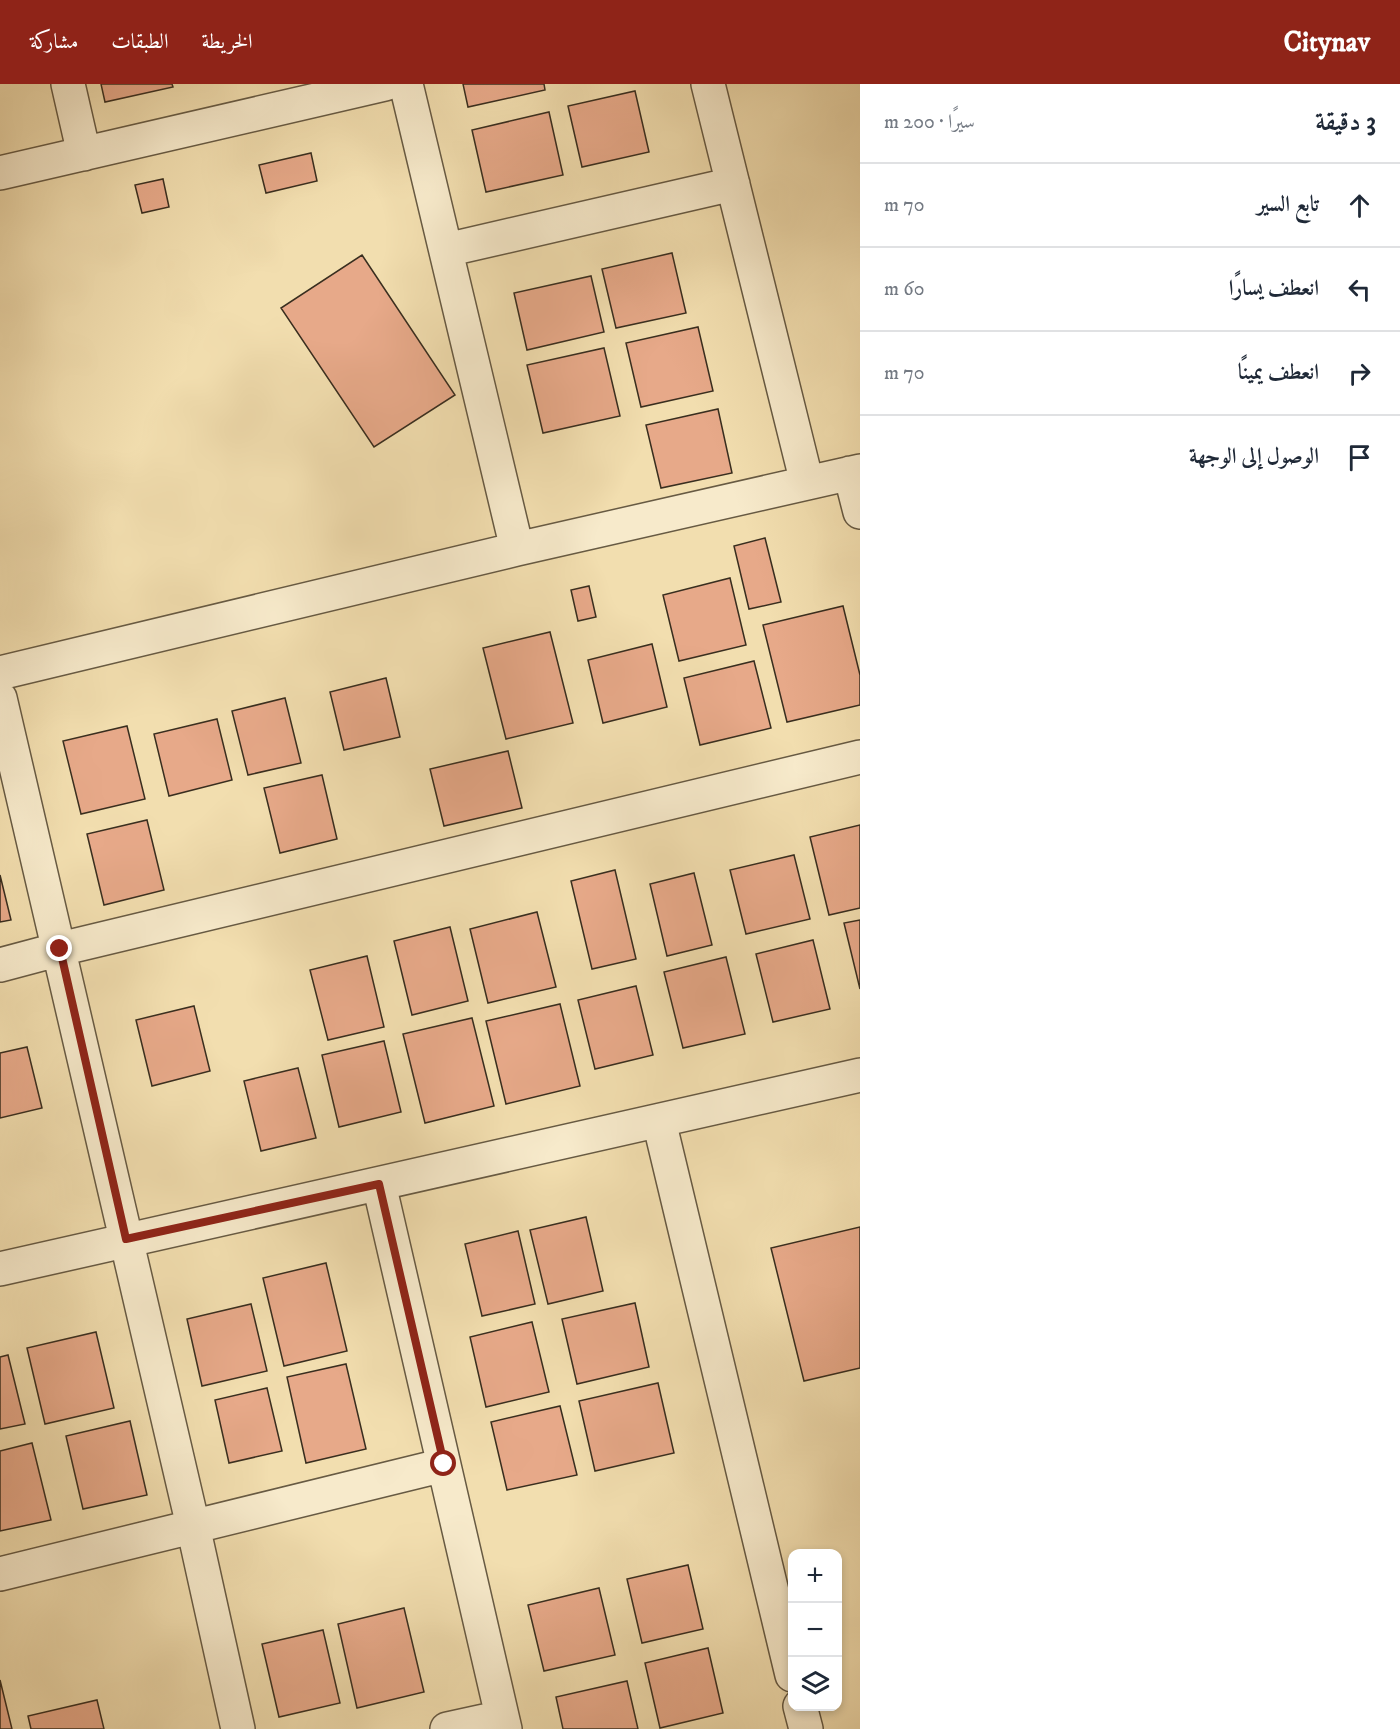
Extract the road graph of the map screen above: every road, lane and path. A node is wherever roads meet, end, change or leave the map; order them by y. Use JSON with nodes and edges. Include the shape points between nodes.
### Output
{"nodes":[{"id":1,"x":68,"y":84,"type":"edge"},
{"id":2,"x":384,"y":84,"type":"edge"},
{"id":3,"x":406,"y":84,"type":"edge"},
{"id":4,"x":708,"y":84,"type":"edge"},
{"id":5,"x":84,"y":154,"type":"junction"},
{"id":6,"x":0,"y":173,"type":"edge"},
{"id":7,"x":733,"y":184,"type":"junction"},
{"id":8,"x":446,"y":250,"type":"junction"},
{"id":9,"x":855,"y":472,"type":"edge"},
{"id":10,"x":807,"y":483,"type":"junction"},
{"id":11,"x":860,"y":512,"type":"edge"},
{"id":12,"x":518,"y":549,"type":"junction"},
{"id":13,"x":0,"y":673,"type":"edge"},
{"id":14,"x":0,"y":698,"type":"edge"},
{"id":15,"x":860,"y":757,"type":"edge"},
{"id":16,"x":60,"y":949,"type":"junction"},
{"id":17,"x":0,"y":965,"type":"edge"},
{"id":18,"x":860,"y":1075,"type":"edge"},
{"id":19,"x":659,"y":1121,"type":"junction"},
{"id":20,"x":379,"y":1184,"type":"junction"},
{"id":21,"x":126,"y":1239,"type":"junction"},
{"id":22,"x":0,"y":1269,"type":"edge"},
{"id":23,"x":444,"y":1464,"type":"junction"},
{"id":24,"x":193,"y":1526,"type":"junction"},
{"id":25,"x":0,"y":1574,"type":"edge"},
{"id":26,"x":788,"y":1658,"type":"edge"},
{"id":27,"x":801,"y":1711,"type":"edge"},
{"id":28,"x":503,"y":1723,"type":"edge"},
{"id":29,"x":238,"y":1729,"type":"edge"},
{"id":30,"x":447,"y":1729,"type":"edge"},
{"id":31,"x":806,"y":1729,"type":"edge"}],
"edges":[{"from":1,"to":5,"type":"street"},
{"from":2,"to":5,"type":"street"},
{"from":3,"to":8,"type":"street"},
{"from":4,"to":7,"type":"street"},
{"from":5,"to":6,"type":"street"},
{"from":7,"to":8,"type":"street"},
{"from":7,"to":10,"type":"street"},
{"from":8,"to":12,"type":"street"},
{"from":9,"to":10,"type":"street"},
{"from":9,"to":11,"type":"street"},
{"from":10,"to":12,"type":"street"},
{"from":12,"to":13,"type":"street"},
{"from":14,"to":16,"type":"street"},
{"from":15,"to":16,"type":"street"},
{"from":16,"to":17,"type":"street"},
{"from":16,"to":21,"type":"street"},
{"from":18,"to":19,"type":"street"},
{"from":19,"to":20,"type":"street"},
{"from":19,"to":26,"type":"street"},
{"from":20,"to":21,"type":"street"},
{"from":20,"to":23,"type":"street"},
{"from":21,"to":22,"type":"street"},
{"from":21,"to":24,"type":"street"},
{"from":23,"to":24,"type":"street"},
{"from":23,"to":28,"type":"street"},
{"from":24,"to":25,"type":"street"},
{"from":24,"to":29,"type":"street"},
{"from":27,"to":31,"type":"street"},
{"from":28,"to":30,"type":"street"}]}
